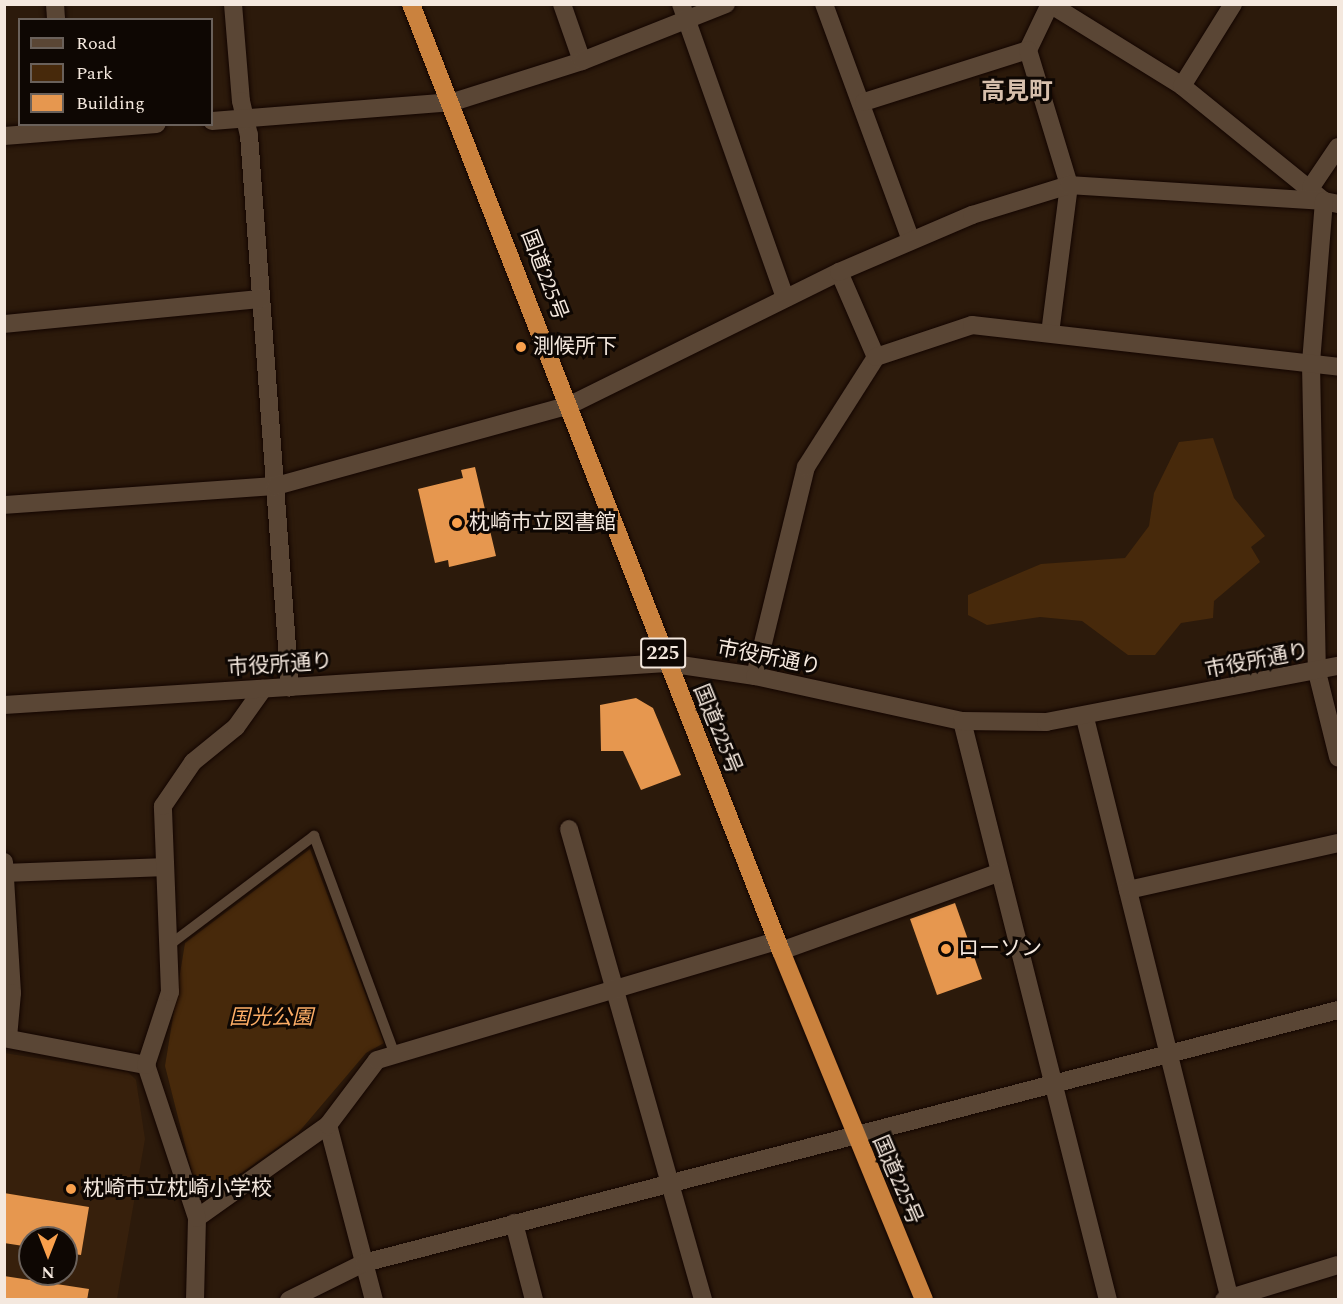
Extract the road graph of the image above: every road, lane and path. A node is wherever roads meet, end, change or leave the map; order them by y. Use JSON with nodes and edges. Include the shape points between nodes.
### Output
{"nodes":[{"id":1,"x":233,"y":4,"type":"edge"},
{"id":2,"x":411,"y":4,"type":"edge"},
{"id":3,"x":562,"y":4,"type":"edge"},
{"id":4,"x":726,"y":4,"type":"edge"},
{"id":5,"x":824,"y":4,"type":"edge"},
{"id":6,"x":1233,"y":4,"type":"edge"},
{"id":7,"x":1050,"y":5,"type":"edge"},
{"id":8,"x":683,"y":12,"type":"edge"},
{"id":9,"x":1028,"y":50,"type":"junction"},
{"id":10,"x":582,"y":61,"type":"junction"},
{"id":11,"x":1182,"y":86,"type":"junction"},
{"id":12,"x":453,"y":102,"type":"junction"},
{"id":13,"x":864,"y":102,"type":"junction"},
{"id":14,"x":245,"y":118,"type":"junction"},
{"id":15,"x":213,"y":121,"type":"edge"},
{"id":16,"x":110,"y":126,"type":"edge"},
{"id":17,"x":63,"y":128,"type":"edge"},
{"id":18,"x":4,"y":136,"type":"edge"},
{"id":19,"x":1338,"y":147,"type":"edge"},
{"id":20,"x":1069,"y":185,"type":"junction"},
{"id":21,"x":1311,"y":187,"type":"junction"},
{"id":22,"x":1331,"y":203,"type":"edge"},
{"id":23,"x":911,"y":241,"type":"junction"},
{"id":24,"x":839,"y":272,"type":"junction"},
{"id":25,"x":784,"y":298,"type":"junction"},
{"id":26,"x":261,"y":299,"type":"junction"},
{"id":27,"x":4,"y":324,"type":"edge"},
{"id":28,"x":1050,"y":333,"type":"junction"},
{"id":29,"x":876,"y":357,"type":"junction"},
{"id":30,"x":1311,"y":364,"type":"junction"},
{"id":31,"x":1338,"y":367,"type":"edge"},
{"id":32,"x":570,"y":405,"type":"junction"},
{"id":33,"x":276,"y":486,"type":"junction"},
{"id":34,"x":4,"y":505,"type":"edge"},
{"id":35,"x":667,"y":663,"type":"junction"},
{"id":36,"x":1338,"y":666,"type":"edge"},
{"id":37,"x":1317,"y":672,"type":"junction"},
{"id":38,"x":755,"y":676,"type":"junction"},
{"id":39,"x":290,"y":687,"type":"junction"},
{"id":40,"x":262,"y":689,"type":"junction"},
{"id":41,"x":4,"y":705,"type":"edge"},
{"id":42,"x":1085,"y":718,"type":"junction"},
{"id":43,"x":962,"y":721,"type":"junction"},
{"id":44,"x":1338,"y":757,"type":"edge"},
{"id":45,"x":569,"y":829,"type":"dead end"},
{"id":46,"x":1338,"y":843,"type":"edge"},
{"id":47,"x":4,"y":862,"type":"edge"},
{"id":48,"x":165,"y":867,"type":"junction"},
{"id":49,"x":5,"y":873,"type":"edge"},
{"id":50,"x":998,"y":873,"type":"junction"},
{"id":51,"x":1128,"y":890,"type":"junction"},
{"id":52,"x":168,"y":946,"type":"junction"},
{"id":53,"x":779,"y":946,"type":"junction"},
{"id":54,"x":616,"y":987,"type":"junction"},
{"id":55,"x":1338,"y":1010,"type":"edge"},
{"id":56,"x":6,"y":1038,"type":"edge"},
{"id":57,"x":395,"y":1054,"type":"junction"},
{"id":58,"x":1172,"y":1054,"type":"junction"},
{"id":59,"x":146,"y":1065,"type":"junction"},
{"id":60,"x":1056,"y":1084,"type":"junction"},
{"id":61,"x":328,"y":1125,"type":"junction"},
{"id":62,"x":854,"y":1136,"type":"junction"},
{"id":63,"x":671,"y":1182,"type":"junction"},
{"id":64,"x":196,"y":1218,"type":"junction"},
{"id":65,"x":513,"y":1223,"type":"junction"},
{"id":66,"x":364,"y":1263,"type":"junction"},
{"id":67,"x":1338,"y":1265,"type":"edge"},
{"id":68,"x":195,"y":1299,"type":"edge"},
{"id":69,"x":289,"y":1299,"type":"edge"},
{"id":70,"x":374,"y":1299,"type":"edge"},
{"id":71,"x":534,"y":1299,"type":"edge"},
{"id":72,"x":703,"y":1299,"type":"edge"},
{"id":73,"x":924,"y":1299,"type":"edge"},
{"id":74,"x":1108,"y":1299,"type":"edge"},
{"id":75,"x":1228,"y":1299,"type":"edge"}],
"edges":[{"from":1,"to":14,"type":"street"},
{"from":2,"to":12,"type":"highway","name":"国道225号","number":"225"},
{"from":3,"to":10,"type":"street"},
{"from":4,"to":8,"type":"street"},
{"from":5,"to":13,"type":"street"},
{"from":6,"to":11,"type":"street"},
{"from":7,"to":9,"type":"street"},
{"from":7,"to":11,"type":"street"},
{"from":8,"to":10,"type":"street"},
{"from":8,"to":25,"type":"street"},
{"from":9,"to":13,"type":"street"},
{"from":9,"to":20,"type":"street"},
{"from":10,"to":12,"type":"street"},
{"from":11,"to":21,"type":"street"},
{"from":12,"to":14,"type":"street"},
{"from":12,"to":32,"type":"highway","name":"国道225号","number":"225"},
{"from":13,"to":23,"type":"street"},
{"from":14,"to":15,"type":"street"},
{"from":14,"to":26,"type":"street"},
{"from":16,"to":17,"type":"street"},
{"from":17,"to":18,"type":"street"},
{"from":19,"to":21,"type":"street"},
{"from":20,"to":22,"type":"street"},
{"from":20,"to":23,"type":"street","via":[[972,214]]},
{"from":20,"to":28,"type":"street"},
{"from":21,"to":22,"type":"street"},
{"from":22,"to":30,"type":"street"},
{"from":23,"to":24,"type":"street"},
{"from":24,"to":25,"type":"street"},
{"from":24,"to":29,"type":"street"},
{"from":25,"to":32,"type":"street"},
{"from":26,"to":27,"type":"street"},
{"from":26,"to":33,"type":"street"},
{"from":28,"to":29,"type":"street","via":[[972,325]]},
{"from":28,"to":30,"type":"street"},
{"from":29,"to":38,"type":"street","via":[[806,467]]},
{"from":30,"to":31,"type":"street"},
{"from":30,"to":37,"type":"street"},
{"from":32,"to":33,"type":"street"},
{"from":32,"to":35,"type":"highway","name":"国道225号","number":"225"},
{"from":33,"to":34,"type":"street"},
{"from":33,"to":39,"type":"street"},
{"from":35,"to":38,"type":"street","name":"市役所通り"},
{"from":35,"to":39,"type":"street","name":"市役所通り"},
{"from":35,"to":53,"type":"highway","name":"国道225号","number":"225"},
{"from":36,"to":37,"type":"street","name":"市役所通り"},
{"from":37,"to":42,"type":"street","name":"市役所通り"},
{"from":37,"to":44,"type":"street"},
{"from":38,"to":43,"type":"street","name":"市役所通り"},
{"from":39,"to":40,"type":"street","name":"市役所通り"},
{"from":40,"to":41,"type":"street","name":"市役所通り"},
{"from":40,"to":48,"type":"street","via":[[236,727],[193,762],[169,790],[163,806]]},
{"from":42,"to":43,"type":"street","name":"市役所通り"},
{"from":42,"to":51,"type":"street"},
{"from":43,"to":50,"type":"street"},
{"from":45,"to":54,"type":"street"},
{"from":46,"to":51,"type":"street"},
{"from":47,"to":49,"type":"street"},
{"from":48,"to":49,"type":"street"},
{"from":48,"to":52,"type":"street"},
{"from":49,"to":56,"type":"street","via":[[12,993]]},
{"from":50,"to":53,"type":"street"},
{"from":50,"to":60,"type":"street"},
{"from":51,"to":58,"type":"street"},
{"from":52,"to":57,"type":"lane","via":[[314,836]]},
{"from":52,"to":59,"type":"street","via":[[170,992]]},
{"from":53,"to":54,"type":"street"},
{"from":53,"to":62,"type":"highway","name":"国道225号","number":"225"},
{"from":54,"to":57,"type":"street"},
{"from":54,"to":63,"type":"street"},
{"from":55,"to":58,"type":"street"},
{"from":56,"to":59,"type":"street"},
{"from":57,"to":61,"type":"street","via":[[377,1060]]},
{"from":58,"to":60,"type":"street"},
{"from":58,"to":75,"type":"street"},
{"from":59,"to":64,"type":"street"},
{"from":60,"to":62,"type":"street"},
{"from":60,"to":74,"type":"street"},
{"from":61,"to":64,"type":"street"},
{"from":61,"to":66,"type":"street"},
{"from":62,"to":63,"type":"street"},
{"from":62,"to":73,"type":"highway","name":"国道225号","number":"225"},
{"from":63,"to":65,"type":"street"},
{"from":63,"to":72,"type":"street"},
{"from":64,"to":68,"type":"street"},
{"from":65,"to":66,"type":"street"},
{"from":65,"to":71,"type":"street"},
{"from":66,"to":69,"type":"street"},
{"from":66,"to":70,"type":"street"},
{"from":67,"to":75,"type":"street"}]}
